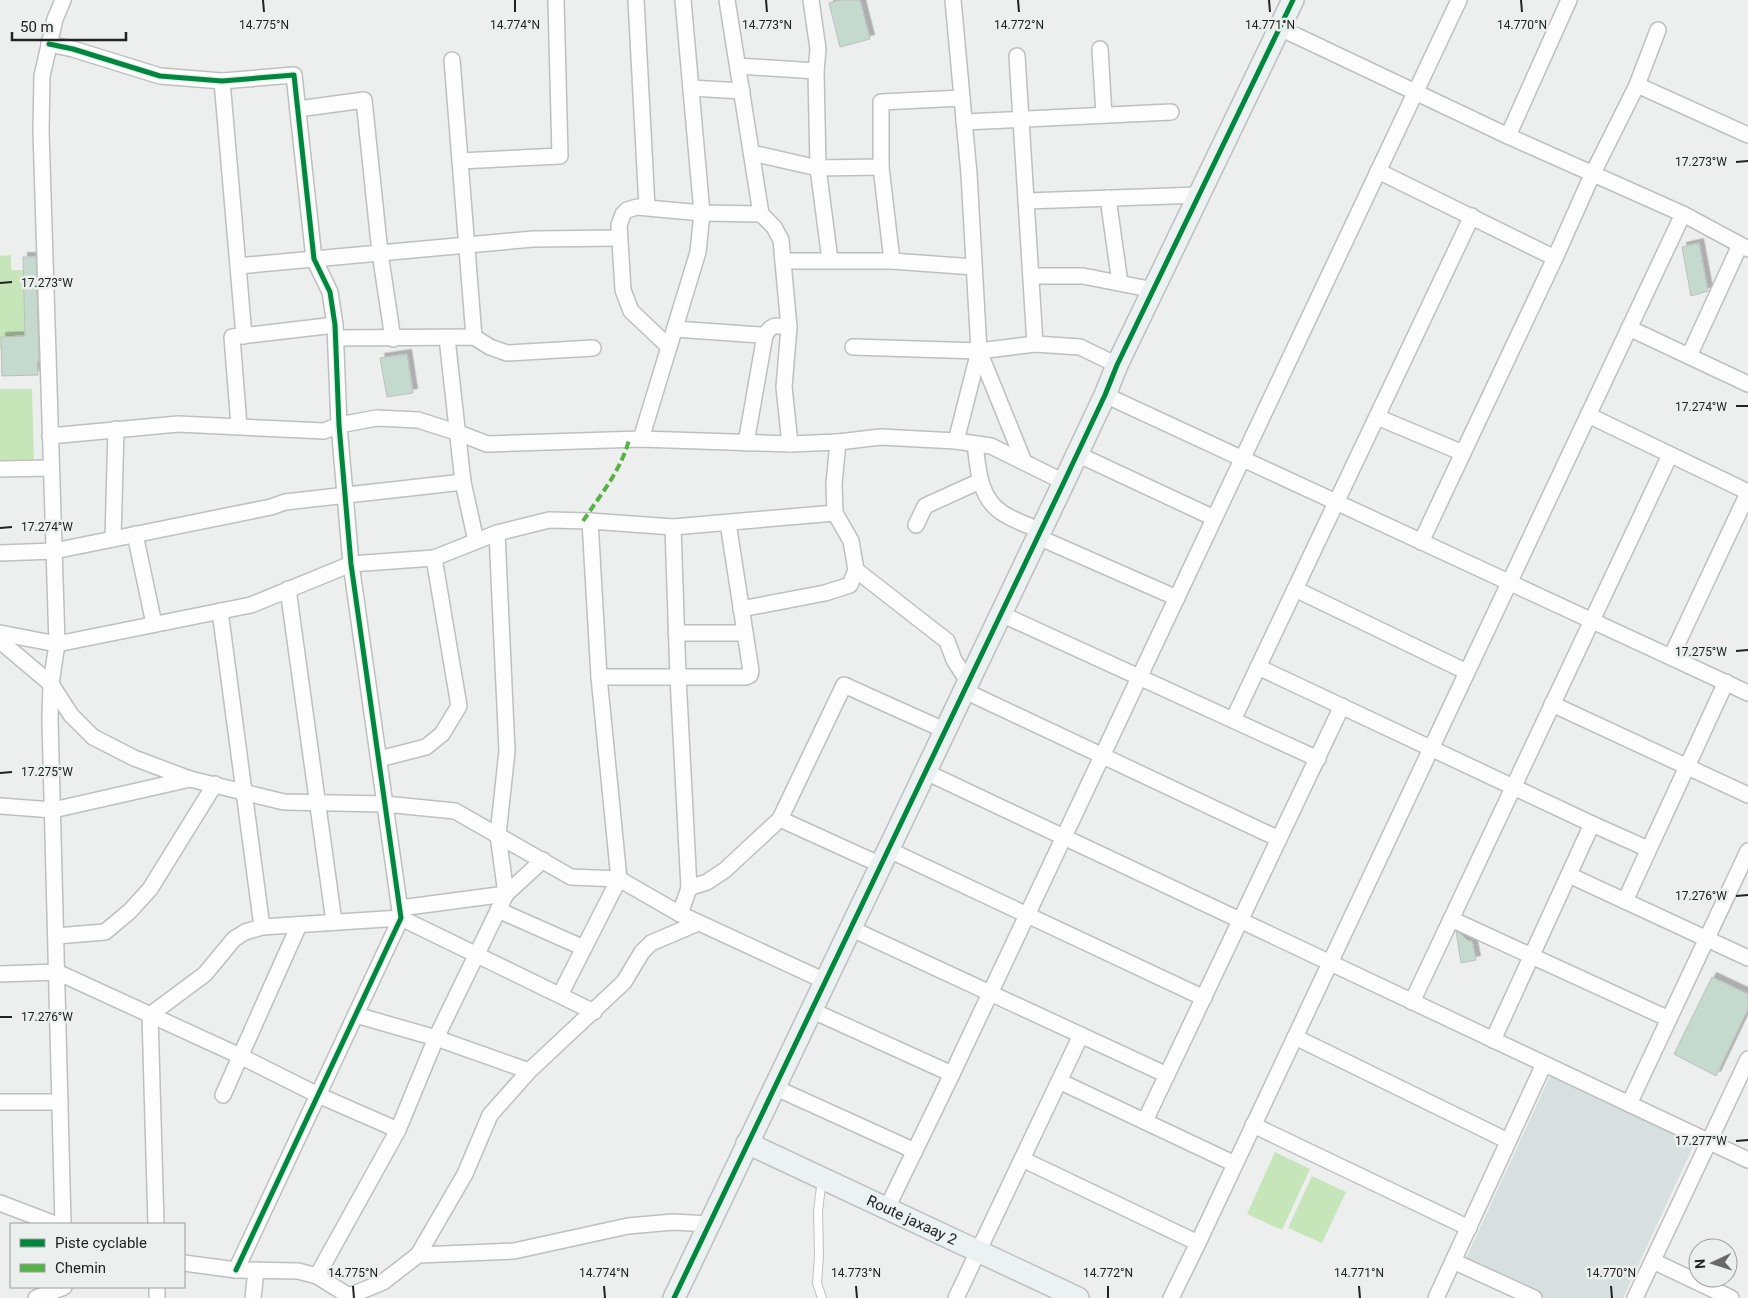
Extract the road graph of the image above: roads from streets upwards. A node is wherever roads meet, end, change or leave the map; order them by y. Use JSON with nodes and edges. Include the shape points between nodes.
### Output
{"nodes":[{"id":1,"x":63,"y":0,"type":"edge"},
{"id":2,"x":556,"y":0,"type":"edge"},
{"id":3,"x":636,"y":0,"type":"edge"},
{"id":4,"x":683,"y":0,"type":"edge"},
{"id":5,"x":727,"y":0,"type":"edge"},
{"id":6,"x":811,"y":0,"type":"edge"},
{"id":7,"x":953,"y":0,"type":"edge"},
{"id":8,"x":1460,"y":0,"type":"edge"},
{"id":9,"x":1570,"y":0,"type":"edge"},
{"id":10,"x":1288,"y":1,"type":"edge"},
{"id":11,"x":1280,"y":28,"type":"junction"},
{"id":12,"x":1658,"y":30,"type":"dead end"},
{"id":13,"x":49,"y":44,"type":"junction"},
{"id":14,"x":1100,"y":50,"type":"dead end"},
{"id":15,"x":1017,"y":56,"type":"dead end"},
{"id":16,"x":452,"y":60,"type":"dead end"},
{"id":17,"x":738,"y":66,"type":"junction"},
{"id":18,"x":816,"y":71,"type":"junction"},
{"id":19,"x":222,"y":80,"type":"junction"},
{"id":20,"x":1637,"y":85,"type":"junction"},
{"id":21,"x":691,"y":88,"type":"junction"},
{"id":22,"x":742,"y":91,"type":"junction"},
{"id":23,"x":1416,"y":92,"type":"junction"},
{"id":24,"x":962,"y":98,"type":"junction"},
{"id":25,"x":298,"y":109,"type":"junction"},
{"id":26,"x":1171,"y":112,"type":"dead end"},
{"id":27,"x":1104,"y":115,"type":"junction"},
{"id":28,"x":1021,"y":119,"type":"junction"},
{"id":29,"x":964,"y":122,"type":"junction"},
{"id":30,"x":1748,"y":135,"type":"edge"},
{"id":31,"x":1508,"y":136,"type":"junction"},
{"id":32,"x":752,"y":153,"type":"junction"},
{"id":33,"x":460,"y":161,"type":"junction"},
{"id":34,"x":881,"y":167,"type":"junction"},
{"id":35,"x":818,"y":168,"type":"junction"},
{"id":36,"x":1378,"y":170,"type":"junction"},
{"id":37,"x":1593,"y":173,"type":"junction"},
{"id":38,"x":1200,"y":196,"type":"junction"},
{"id":39,"x":1108,"y":198,"type":"junction"},
{"id":40,"x":1026,"y":201,"type":"junction"},
{"id":41,"x":647,"y":207,"type":"junction"},
{"id":42,"x":702,"y":213,"type":"junction"},
{"id":43,"x":762,"y":214,"type":"junction"},
{"id":44,"x":1683,"y":214,"type":"junction"},
{"id":45,"x":1472,"y":216,"type":"junction"},
{"id":46,"x":620,"y":238,"type":"junction"},
{"id":47,"x":467,"y":245,"type":"junction"},
{"id":48,"x":1744,"y":247,"type":"edge"},
{"id":49,"x":380,"y":253,"type":"junction"},
{"id":50,"x":1556,"y":258,"type":"junction"},
{"id":51,"x":314,"y":259,"type":"junction"},
{"id":52,"x":830,"y":260,"type":"junction"},
{"id":53,"x":783,"y":261,"type":"junction"},
{"id":54,"x":892,"y":261,"type":"junction"},
{"id":55,"x":238,"y":266,"type":"junction"},
{"id":56,"x":974,"y":267,"type":"junction"},
{"id":57,"x":1031,"y":276,"type":"junction"},
{"id":58,"x":1120,"y":283,"type":"junction"},
{"id":59,"x":1154,"y":290,"type":"junction"},
{"id":60,"x":790,"y":327,"type":"junction"},
{"id":61,"x":1629,"y":328,"type":"junction"},
{"id":62,"x":675,"y":329,"type":"junction"},
{"id":63,"x":336,"y":331,"type":"junction"},
{"id":64,"x":765,"y":335,"type":"junction"},
{"id":65,"x":244,"y":336,"type":"junction"},
{"id":66,"x":474,"y":337,"type":"junction"},
{"id":67,"x":447,"y":338,"type":"junction"},
{"id":68,"x":393,"y":339,"type":"junction"},
{"id":69,"x":1035,"y":344,"type":"junction"},
{"id":70,"x":669,"y":347,"type":"junction"},
{"id":71,"x":854,"y":347,"type":"dead end"},
{"id":72,"x":593,"y":348,"type":"dead end"},
{"id":73,"x":979,"y":352,"type":"junction"},
{"id":74,"x":1689,"y":356,"type":"junction"},
{"id":75,"x":1117,"y":365,"type":"junction"},
{"id":76,"x":1748,"y":384,"type":"edge"},
{"id":77,"x":1105,"y":395,"type":"junction"},
{"id":78,"x":1588,"y":415,"type":"junction"},
{"id":79,"x":1377,"y":417,"type":"junction"},
{"id":80,"x":339,"y":425,"type":"junction"},
{"id":81,"x":239,"y":426,"type":"junction"},
{"id":82,"x":116,"y":429,"type":"junction"},
{"id":83,"x":459,"y":433,"type":"junction"},
{"id":84,"x":50,"y":436,"type":"junction"},
{"id":85,"x":641,"y":440,"type":"junction"},
{"id":86,"x":956,"y":441,"type":"junction"},
{"id":87,"x":838,"y":442,"type":"junction"},
{"id":88,"x":746,"y":443,"type":"junction"},
{"id":89,"x":790,"y":444,"type":"junction"},
{"id":90,"x":975,"y":444,"type":"junction"},
{"id":91,"x":1077,"y":454,"type":"junction"},
{"id":92,"x":1463,"y":454,"type":"junction"},
{"id":93,"x":1670,"y":455,"type":"junction"},
{"id":94,"x":1242,"y":459,"type":"junction"},
{"id":95,"x":1024,"y":462,"type":"junction"},
{"id":96,"x":51,"y":468,"type":"junction"},
{"id":97,"x":0,"y":469,"type":"edge"},
{"id":98,"x":980,"y":481,"type":"junction"},
{"id":99,"x":463,"y":482,"type":"junction"},
{"id":100,"x":1064,"y":482,"type":"junction"},
{"id":101,"x":1748,"y":493,"type":"edge"},
{"id":102,"x":344,"y":495,"type":"junction"},
{"id":103,"x":1336,"y":502,"type":"junction"},
{"id":104,"x":835,"y":513,"type":"junction"},
{"id":105,"x":1214,"y":518,"type":"junction"},
{"id":106,"x":590,"y":521,"type":"junction"},
{"id":107,"x":728,"y":523,"type":"junction"},
{"id":108,"x":916,"y":525,"type":"dead end"},
{"id":109,"x":673,"y":527,"type":"junction"},
{"id":110,"x":497,"y":533,"type":"junction"},
{"id":111,"x":135,"y":534,"type":"junction"},
{"id":112,"x":1039,"y":534,"type":"junction"},
{"id":113,"x":113,"y":539,"type":"junction"},
{"id":114,"x":476,"y":541,"type":"junction"},
{"id":115,"x":1421,"y":542,"type":"junction"},
{"id":116,"x":54,"y":551,"type":"junction"},
{"id":117,"x":0,"y":554,"type":"edge"},
{"id":118,"x":434,"y":558,"type":"junction"},
{"id":119,"x":351,"y":564,"type":"junction"},
{"id":120,"x":856,"y":570,"type":"junction"},
{"id":121,"x":1510,"y":582,"type":"junction"},
{"id":122,"x":1295,"y":588,"type":"junction"},
{"id":123,"x":288,"y":589,"type":"junction"},
{"id":124,"x":1177,"y":598,"type":"junction"},
{"id":125,"x":742,"y":609,"type":"junction"},
{"id":126,"x":220,"y":611,"type":"junction"},
{"id":127,"x":1002,"y":614,"type":"junction"},
{"id":128,"x":1592,"y":620,"type":"junction"},
{"id":129,"x":154,"y":624,"type":"junction"},
{"id":130,"x":676,"y":633,"type":"junction"},
{"id":131,"x":745,"y":633,"type":"junction"},
{"id":132,"x":0,"y":634,"type":"edge"},
{"id":133,"x":0,"y":641,"type":"edge"},
{"id":134,"x":57,"y":644,"type":"junction"},
{"id":135,"x":1671,"y":657,"type":"junction"},
{"id":136,"x":1258,"y":667,"type":"junction"},
{"id":137,"x":1467,"y":672,"type":"junction"},
{"id":138,"x":599,"y":677,"type":"junction"},
{"id":139,"x":678,"y":677,"type":"junction"},
{"id":140,"x":1140,"y":677,"type":"junction"},
{"id":141,"x":1726,"y":682,"type":"junction"},
{"id":142,"x":51,"y":684,"type":"junction"},
{"id":143,"x":967,"y":687,"type":"junction"},
{"id":144,"x":1748,"y":693,"type":"edge"},
{"id":145,"x":1552,"y":704,"type":"junction"},
{"id":146,"x":1342,"y":706,"type":"junction"},
{"id":147,"x":1233,"y":720,"type":"junction"},
{"id":148,"x":944,"y":730,"type":"junction"},
{"id":149,"x":1431,"y":748,"type":"junction"},
{"id":150,"x":1102,"y":756,"type":"junction"},
{"id":151,"x":379,"y":759,"type":"junction"},
{"id":152,"x":1318,"y":759,"type":"junction"},
{"id":153,"x":1687,"y":766,"type":"junction"},
{"id":154,"x":926,"y":772,"type":"junction"},
{"id":155,"x":190,"y":779,"type":"junction"},
{"id":156,"x":215,"y":784,"type":"junction"},
{"id":157,"x":1513,"y":787,"type":"junction"},
{"id":158,"x":243,"y":792,"type":"junction"},
{"id":159,"x":1748,"y":795,"type":"edge"},
{"id":160,"x":318,"y":802,"type":"junction"},
{"id":161,"x":385,"y":804,"type":"junction"},
{"id":162,"x":0,"y":806,"type":"edge"},
{"id":163,"x":53,"y":810,"type":"junction"},
{"id":164,"x":780,"y":819,"type":"junction"},
{"id":165,"x":1592,"y":824,"type":"junction"},
{"id":166,"x":498,"y":835,"type":"junction"},
{"id":167,"x":1064,"y":837,"type":"junction"},
{"id":168,"x":1279,"y":839,"type":"junction"},
{"id":169,"x":1648,"y":849,"type":"junction"},
{"id":170,"x":1748,"y":851,"type":"edge"},
{"id":171,"x":885,"y":858,"type":"junction"},
{"id":172,"x":543,"y":860,"type":"junction"},
{"id":173,"x":1569,"y":875,"type":"junction"},
{"id":174,"x":619,"y":879,"type":"junction"},
{"id":175,"x":689,"y":888,"type":"junction"},
{"id":176,"x":506,"y":894,"type":"junction"},
{"id":177,"x":1624,"y":901,"type":"junction"},
{"id":178,"x":498,"y":910,"type":"junction"},
{"id":179,"x":401,"y":913,"type":"junction"},
{"id":180,"x":680,"y":914,"type":"junction"},
{"id":181,"x":1027,"y":915,"type":"junction"},
{"id":182,"x":1451,"y":919,"type":"junction"},
{"id":183,"x":1239,"y":920,"type":"junction"},
{"id":184,"x":334,"y":922,"type":"junction"},
{"id":185,"x":698,"y":923,"type":"junction"},
{"id":186,"x":299,"y":925,"type":"junction"},
{"id":187,"x":262,"y":927,"type":"junction"},
{"id":188,"x":852,"y":928,"type":"junction"},
{"id":189,"x":56,"y":936,"type":"junction"},
{"id":190,"x":1707,"y":939,"type":"junction"},
{"id":191,"x":584,"y":948,"type":"junction"},
{"id":192,"x":476,"y":954,"type":"junction"},
{"id":193,"x":1532,"y":956,"type":"junction"},
{"id":194,"x":1748,"y":958,"type":"edge"},
{"id":195,"x":1330,"y":963,"type":"junction"},
{"id":196,"x":57,"y":972,"type":"junction"},
{"id":197,"x":0,"y":974,"type":"edge"},
{"id":198,"x":825,"y":981,"type":"junction"},
{"id":199,"x":990,"y":992,"type":"junction"},
{"id":200,"x":560,"y":995,"type":"junction"},
{"id":201,"x":1204,"y":998,"type":"junction"},
{"id":202,"x":1412,"y":1002,"type":"junction"},
{"id":203,"x":813,"y":1010,"type":"junction"},
{"id":204,"x":594,"y":1012,"type":"junction"},
{"id":205,"x":150,"y":1015,"type":"junction"},
{"id":206,"x":356,"y":1015,"type":"junction"},
{"id":207,"x":1669,"y":1019,"type":"junction"},
{"id":208,"x":1081,"y":1035,"type":"junction"},
{"id":209,"x":1295,"y":1037,"type":"junction"},
{"id":210,"x":436,"y":1038,"type":"junction"},
{"id":211,"x":1493,"y":1040,"type":"junction"},
{"id":212,"x":240,"y":1056,"type":"junction"},
{"id":213,"x":1748,"y":1059,"type":"edge"},
{"id":214,"x":1544,"y":1064,"type":"junction"},
{"id":215,"x":528,"y":1071,"type":"junction"},
{"id":216,"x":952,"y":1074,"type":"junction"},
{"id":217,"x":1167,"y":1075,"type":"junction"},
{"id":218,"x":1059,"y":1081,"type":"junction"},
{"id":219,"x":776,"y":1088,"type":"junction"},
{"id":220,"x":222,"y":1095,"type":"dead end"},
{"id":221,"x":318,"y":1095,"type":"junction"},
{"id":222,"x":0,"y":1102,"type":"edge"},
{"id":223,"x":60,"y":1102,"type":"junction"},
{"id":224,"x":1629,"y":1104,"type":"junction"},
{"id":225,"x":1145,"y":1121,"type":"junction"},
{"id":226,"x":1253,"y":1125,"type":"junction"},
{"id":227,"x":398,"y":1130,"type":"junction"},
{"id":228,"x":1508,"y":1141,"type":"junction"},
{"id":229,"x":1709,"y":1142,"type":"junction"},
{"id":230,"x":747,"y":1143,"type":"junction"},
{"id":231,"x":915,"y":1152,"type":"junction"},
{"id":232,"x":1022,"y":1160,"type":"junction"},
{"id":233,"x":1748,"y":1160,"type":"edge"},
{"id":234,"x":1235,"y":1164,"type":"junction"},
{"id":235,"x":0,"y":1204,"type":"edge"},
{"id":236,"x":886,"y":1208,"type":"junction"},
{"id":237,"x":51,"y":1223,"type":"edge"},
{"id":238,"x":63,"y":1223,"type":"edge"},
{"id":239,"x":156,"y":1223,"type":"edge"},
{"id":240,"x":709,"y":1224,"type":"junction"},
{"id":241,"x":1469,"y":1228,"type":"junction"},
{"id":242,"x":1198,"y":1243,"type":"junction"},
{"id":243,"x":977,"y":1251,"type":"junction"},
{"id":244,"x":418,"y":1255,"type":"junction"},
{"id":245,"x":1453,"y":1262,"type":"junction"},
{"id":246,"x":1652,"y":1262,"type":"junction"},
{"id":247,"x":185,"y":1263,"type":"edge"},
{"id":248,"x":236,"y":1270,"type":"junction"},
{"id":249,"x":256,"y":1270,"type":"junction"},
{"id":250,"x":317,"y":1276,"type":"junction"},
{"id":251,"x":62,"y":1288,"type":"edge"},
{"id":252,"x":351,"y":1297,"type":"edge"},
{"id":253,"x":36,"y":1298,"type":"edge"},
{"id":254,"x":253,"y":1298,"type":"edge"},
{"id":255,"x":674,"y":1298,"type":"edge"},
{"id":256,"x":956,"y":1298,"type":"edge"},
{"id":257,"x":1078,"y":1298,"type":"edge"},
{"id":258,"x":1171,"y":1298,"type":"edge"},
{"id":259,"x":1436,"y":1298,"type":"edge"},
{"id":260,"x":1534,"y":1298,"type":"edge"},
{"id":261,"x":1635,"y":1298,"type":"edge"},
{"id":262,"x":1731,"y":1298,"type":"edge"}],
"edges":[{"from":1,"to":13,"type":"street"},
{"from":2,"to":33,"type":"street","via":[[560,156]]},
{"from":3,"to":41,"type":"street"},
{"from":4,"to":21,"type":"street"},
{"from":5,"to":17,"type":"street"},
{"from":6,"to":18,"type":"street","via":[[818,49]]},
{"from":7,"to":24,"type":"street"},
{"from":8,"to":23,"type":"street"},
{"from":9,"to":31,"type":"street"},
{"from":10,"to":11,"type":"street"},
{"from":11,"to":23,"type":"street"},
{"from":11,"to":38,"type":"street"},
{"from":12,"to":20,"type":"street"},
{"from":13,"to":19,"type":"street","via":[[160,76]]},
{"from":13,"to":84,"type":"street","via":[[42,76],[41,131]]},
{"from":14,"to":27,"type":"street"},
{"from":15,"to":28,"type":"street"},
{"from":16,"to":33,"type":"street"},
{"from":17,"to":18,"type":"street"},
{"from":17,"to":22,"type":"street"},
{"from":18,"to":35,"type":"street"},
{"from":19,"to":25,"type":"street","via":[[294,75]]},
{"from":19,"to":55,"type":"street"},
{"from":20,"to":30,"type":"street"},
{"from":20,"to":37,"type":"street"},
{"from":21,"to":22,"type":"street"},
{"from":21,"to":42,"type":"street"},
{"from":22,"to":32,"type":"street"},
{"from":23,"to":31,"type":"street"},
{"from":23,"to":36,"type":"street"},
{"from":24,"to":29,"type":"street"},
{"from":24,"to":34,"type":"street","via":[[881,102]]},
{"from":25,"to":49,"type":"street","via":[[364,100]]},
{"from":25,"to":51,"type":"street"},
{"from":26,"to":27,"type":"street"},
{"from":27,"to":28,"type":"street"},
{"from":28,"to":29,"type":"street"},
{"from":28,"to":40,"type":"street"},
{"from":29,"to":56,"type":"street"},
{"from":31,"to":37,"type":"street"},
{"from":32,"to":35,"type":"street"},
{"from":32,"to":43,"type":"street"},
{"from":33,"to":47,"type":"street"},
{"from":34,"to":35,"type":"street"},
{"from":34,"to":54,"type":"street"},
{"from":35,"to":52,"type":"street"},
{"from":36,"to":45,"type":"street"},
{"from":36,"to":94,"type":"street"},
{"from":37,"to":44,"type":"street"},
{"from":37,"to":50,"type":"street"},
{"from":38,"to":39,"type":"street"},
{"from":38,"to":59,"type":"street"},
{"from":39,"to":40,"type":"street"},
{"from":39,"to":58,"type":"street"},
{"from":40,"to":57,"type":"street"},
{"from":41,"to":42,"type":"street"},
{"from":41,"to":46,"type":"street","via":[[637,207],[623,214],[618,225]]},
{"from":42,"to":43,"type":"street"},
{"from":42,"to":62,"type":"street","via":[[698,252]]},
{"from":43,"to":53,"type":"street","via":[[781,240]]},
{"from":44,"to":48,"type":"street"},
{"from":44,"to":61,"type":"street"},
{"from":45,"to":50,"type":"street"},
{"from":45,"to":79,"type":"street"},
{"from":46,"to":47,"type":"street","via":[[533,239]]},
{"from":46,"to":70,"type":"street","via":[[623,290],[631,311]]},
{"from":47,"to":49,"type":"street"},
{"from":47,"to":66,"type":"street"},
{"from":48,"to":74,"type":"street"},
{"from":49,"to":51,"type":"street"},
{"from":49,"to":68,"type":"street"},
{"from":50,"to":92,"type":"street"},
{"from":51,"to":55,"type":"street"},
{"from":51,"to":63,"type":"street","via":[[330,292]]},
{"from":52,"to":53,"type":"street"},
{"from":52,"to":54,"type":"street"},
{"from":53,"to":60,"type":"street"},
{"from":54,"to":56,"type":"street"},
{"from":55,"to":65,"type":"street"},
{"from":56,"to":73,"type":"street"},
{"from":57,"to":58,"type":"street","via":[[1083,276]]},
{"from":57,"to":69,"type":"street"},
{"from":58,"to":59,"type":"street"},
{"from":59,"to":75,"type":"street"},
{"from":60,"to":64,"type":"street","via":[[774,325]]},
{"from":60,"to":89,"type":"street","via":[[784,387]]},
{"from":61,"to":74,"type":"street"},
{"from":61,"to":78,"type":"street"},
{"from":62,"to":64,"type":"street"},
{"from":62,"to":70,"type":"street"},
{"from":63,"to":65,"type":"street"},
{"from":63,"to":68,"type":"street"},
{"from":63,"to":80,"type":"street"},
{"from":64,"to":88,"type":"street"},
{"from":65,"to":81,"type":"street","via":[[232,337]]},
{"from":66,"to":67,"type":"street"},
{"from":66,"to":72,"type":"street","via":[[507,353]]},
{"from":67,"to":68,"type":"street"},
{"from":67,"to":83,"type":"street"},
{"from":69,"to":73,"type":"street"},
{"from":69,"to":75,"type":"street","via":[[1080,347]]},
{"from":70,"to":85,"type":"street"},
{"from":71,"to":73,"type":"street"},
{"from":73,"to":86,"type":"street"},
{"from":73,"to":95,"type":"street"},
{"from":74,"to":76,"type":"street"},
{"from":75,"to":77,"type":"street"},
{"from":77,"to":91,"type":"street"},
{"from":77,"to":94,"type":"street"},
{"from":78,"to":93,"type":"street"},
{"from":78,"to":121,"type":"street"},
{"from":79,"to":92,"type":"street"},
{"from":79,"to":103,"type":"street"},
{"from":80,"to":81,"type":"street","via":[[324,431]]},
{"from":80,"to":83,"type":"street","via":[[377,418],[418,420]]},
{"from":80,"to":102,"type":"street"},
{"from":81,"to":82,"type":"street","via":[[178,424]]},
{"from":82,"to":84,"type":"street"},
{"from":82,"to":113,"type":"street"},
{"from":83,"to":85,"type":"street","via":[[487,444]]},
{"from":83,"to":99,"type":"street"},
{"from":84,"to":96,"type":"street"},
{"from":85,"to":88,"type":"street"},
{"from":86,"to":87,"type":"street","via":[[881,437]]},
{"from":86,"to":90,"type":"street"},
{"from":87,"to":89,"type":"street"},
{"from":87,"to":104,"type":"street"},
{"from":88,"to":89,"type":"street"},
{"from":90,"to":95,"type":"street","via":[[991,446]]},
{"from":90,"to":98,"type":"street"},
{"from":91,"to":100,"type":"street"},
{"from":91,"to":105,"type":"street"},
{"from":92,"to":115,"type":"street"},
{"from":93,"to":101,"type":"street"},
{"from":93,"to":128,"type":"street"},
{"from":94,"to":103,"type":"street"},
{"from":94,"to":105,"type":"street"},
{"from":95,"to":100,"type":"street"},
{"from":96,"to":97,"type":"street"},
{"from":96,"to":116,"type":"street"},
{"from":98,"to":108,"type":"street","via":[[925,506]]},
{"from":98,"to":112,"type":"street","via":[[987,498],[1001,512]]},
{"from":99,"to":102,"type":"street"},
{"from":99,"to":114,"type":"street"},
{"from":100,"to":112,"type":"street"},
{"from":101,"to":135,"type":"street"},
{"from":102,"to":111,"type":"street","via":[[285,502]]},
{"from":102,"to":119,"type":"street"},
{"from":103,"to":115,"type":"street"},
{"from":103,"to":122,"type":"street"},
{"from":104,"to":107,"type":"street"},
{"from":104,"to":120,"type":"street","via":[[851,541]]},
{"from":105,"to":124,"type":"street"},
{"from":106,"to":109,"type":"street"},
{"from":106,"to":110,"type":"street","via":[[549,520]]},
{"from":106,"to":138,"type":"street"},
{"from":107,"to":109,"type":"street"},
{"from":107,"to":125,"type":"street"},
{"from":109,"to":130,"type":"street"},
{"from":110,"to":114,"type":"street"},
{"from":110,"to":166,"type":"street","via":[[507,751]]},
{"from":111,"to":113,"type":"street"},
{"from":111,"to":129,"type":"street"},
{"from":112,"to":124,"type":"street"},
{"from":112,"to":127,"type":"street"},
{"from":113,"to":116,"type":"street"},
{"from":114,"to":118,"type":"street"},
{"from":115,"to":121,"type":"street"},
{"from":116,"to":117,"type":"street"},
{"from":116,"to":134,"type":"street"},
{"from":118,"to":119,"type":"street"},
{"from":118,"to":151,"type":"street","via":[[459,706],[442,734],[426,747]]},
{"from":119,"to":123,"type":"street"},
{"from":119,"to":151,"type":"street"},
{"from":120,"to":125,"type":"street","via":[[850,585]]},
{"from":120,"to":143,"type":"street","via":[[947,641]]},
{"from":121,"to":128,"type":"street"},
{"from":121,"to":137,"type":"street"},
{"from":122,"to":136,"type":"street"},
{"from":122,"to":137,"type":"street"},
{"from":123,"to":126,"type":"street","via":[[251,604]]},
{"from":123,"to":160,"type":"street"},
{"from":124,"to":140,"type":"street"},
{"from":125,"to":131,"type":"street"},
{"from":126,"to":129,"type":"street"},
{"from":126,"to":158,"type":"street"},
{"from":127,"to":140,"type":"street"},
{"from":127,"to":143,"type":"street"},
{"from":128,"to":135,"type":"street"},
{"from":128,"to":145,"type":"street"},
{"from":129,"to":134,"type":"street"},
{"from":130,"to":131,"type":"street"},
{"from":130,"to":139,"type":"street"},
{"from":131,"to":139,"type":"street","via":[[750,675]]},
{"from":132,"to":134,"type":"street"},
{"from":133,"to":142,"type":"street"},
{"from":134,"to":142,"type":"street"},
{"from":135,"to":141,"type":"street"},
{"from":136,"to":146,"type":"street"},
{"from":136,"to":147,"type":"street"},
{"from":137,"to":149,"type":"street"},
{"from":138,"to":139,"type":"street"},
{"from":138,"to":174,"type":"street"},
{"from":139,"to":175,"type":"street"},
{"from":140,"to":147,"type":"street"},
{"from":140,"to":150,"type":"street"},
{"from":141,"to":144,"type":"street"},
{"from":141,"to":153,"type":"street"},
{"from":142,"to":155,"type":"street","via":[[71,715],[93,737],[134,758]]},
{"from":142,"to":163,"type":"street"},
{"from":143,"to":148,"type":"street"},
{"from":143,"to":150,"type":"street"},
{"from":145,"to":153,"type":"street"},
{"from":145,"to":157,"type":"street"},
{"from":146,"to":149,"type":"street"},
{"from":146,"to":152,"type":"street"},
{"from":147,"to":152,"type":"street"},
{"from":148,"to":154,"type":"street"},
{"from":148,"to":164,"type":"street","via":[[844,685]]},
{"from":149,"to":157,"type":"street"},
{"from":149,"to":195,"type":"street"},
{"from":150,"to":167,"type":"street"},
{"from":150,"to":168,"type":"street"},
{"from":151,"to":161,"type":"street"},
{"from":152,"to":168,"type":"street"},
{"from":153,"to":159,"type":"street"},
{"from":153,"to":169,"type":"street"},
{"from":154,"to":167,"type":"street"},
{"from":154,"to":171,"type":"street"},
{"from":155,"to":156,"type":"street"},
{"from":155,"to":163,"type":"street"},
{"from":156,"to":158,"type":"street"},
{"from":156,"to":189,"type":"street","via":[[150,890],[130,911],[105,932]]},
{"from":157,"to":165,"type":"street"},
{"from":157,"to":182,"type":"street"},
{"from":158,"to":160,"type":"street","via":[[284,802]]},
{"from":158,"to":187,"type":"street"},
{"from":160,"to":161,"type":"street"},
{"from":160,"to":184,"type":"street"},
{"from":161,"to":166,"type":"street","via":[[455,811]]},
{"from":161,"to":179,"type":"street"},
{"from":162,"to":163,"type":"street"},
{"from":163,"to":189,"type":"street"},
{"from":164,"to":171,"type":"street"},
{"from":164,"to":175,"type":"street","via":[[725,870],[707,882]]},
{"from":165,"to":169,"type":"street"},
{"from":165,"to":173,"type":"street"},
{"from":166,"to":172,"type":"street"},
{"from":166,"to":176,"type":"street"},
{"from":167,"to":181,"type":"street"},
{"from":167,"to":183,"type":"street"},
{"from":168,"to":183,"type":"street"},
{"from":169,"to":177,"type":"street"},
{"from":170,"to":190,"type":"street"},
{"from":171,"to":181,"type":"street"},
{"from":171,"to":188,"type":"street"},
{"from":172,"to":174,"type":"street","via":[[571,877]]},
{"from":172,"to":176,"type":"street"},
{"from":173,"to":177,"type":"street"},
{"from":173,"to":193,"type":"street"},
{"from":174,"to":180,"type":"street"},
{"from":174,"to":191,"type":"street"},
{"from":175,"to":180,"type":"street"},
{"from":176,"to":178,"type":"street"},
{"from":176,"to":179,"type":"street"},
{"from":177,"to":190,"type":"street"},
{"from":178,"to":191,"type":"street"},
{"from":178,"to":192,"type":"street"},
{"from":179,"to":184,"type":"street"},
{"from":179,"to":192,"type":"street"},
{"from":179,"to":206,"type":"street"},
{"from":180,"to":185,"type":"street"},
{"from":181,"to":199,"type":"street"},
{"from":181,"to":201,"type":"street"},
{"from":182,"to":193,"type":"street"},
{"from":182,"to":202,"type":"street"},
{"from":183,"to":195,"type":"street"},
{"from":183,"to":201,"type":"street"},
{"from":184,"to":186,"type":"street"},
{"from":185,"to":198,"type":"street"},
{"from":185,"to":204,"type":"street","via":[[651,943],[624,982]]},
{"from":186,"to":187,"type":"street"},
{"from":186,"to":212,"type":"street"},
{"from":187,"to":205,"type":"street","via":[[234,939],[205,974]]},
{"from":188,"to":198,"type":"street"},
{"from":188,"to":199,"type":"street"},
{"from":189,"to":196,"type":"street"},
{"from":190,"to":194,"type":"street"},
{"from":190,"to":207,"type":"street"},
{"from":191,"to":200,"type":"street"},
{"from":192,"to":200,"type":"street"},
{"from":192,"to":210,"type":"street"},
{"from":193,"to":207,"type":"street"},
{"from":193,"to":211,"type":"street"},
{"from":195,"to":202,"type":"street"},
{"from":195,"to":209,"type":"street"},
{"from":196,"to":197,"type":"street"},
{"from":196,"to":205,"type":"street"},
{"from":196,"to":223,"type":"street"},
{"from":198,"to":203,"type":"street"},
{"from":199,"to":208,"type":"street"},
{"from":199,"to":216,"type":"street"},
{"from":200,"to":204,"type":"street"},
{"from":201,"to":217,"type":"street"},
{"from":202,"to":211,"type":"street"},
{"from":203,"to":216,"type":"street"},
{"from":203,"to":219,"type":"street"},
{"from":204,"to":215,"type":"street"},
{"from":205,"to":212,"type":"street"},
{"from":205,"to":239,"type":"street"},
{"from":206,"to":210,"type":"street"},
{"from":206,"to":221,"type":"street"},
{"from":207,"to":224,"type":"street"},
{"from":208,"to":217,"type":"street"},
{"from":208,"to":218,"type":"street"},
{"from":209,"to":226,"type":"street"},
{"from":209,"to":228,"type":"street"},
{"from":210,"to":215,"type":"street"},
{"from":210,"to":227,"type":"street"},
{"from":211,"to":214,"type":"street"},
{"from":212,"to":220,"type":"street"},
{"from":212,"to":221,"type":"street"},
{"from":213,"to":229,"type":"street"},
{"from":214,"to":224,"type":"street"},
{"from":214,"to":228,"type":"street"},
{"from":215,"to":244,"type":"street","via":[[490,1115],[465,1174]]},
{"from":216,"to":231,"type":"street"},
{"from":217,"to":225,"type":"street"},
{"from":218,"to":225,"type":"street"},
{"from":218,"to":232,"type":"street"},
{"from":219,"to":230,"type":"street"},
{"from":219,"to":231,"type":"street"},
{"from":221,"to":227,"type":"street"},
{"from":221,"to":248,"type":"street"},
{"from":222,"to":223,"type":"street"},
{"from":223,"to":238,"type":"street"},
{"from":224,"to":229,"type":"street"},
{"from":225,"to":234,"type":"street"},
{"from":226,"to":234,"type":"street"},
{"from":226,"to":241,"type":"street"},
{"from":227,"to":250,"type":"street"},
{"from":228,"to":241,"type":"street"},
{"from":229,"to":233,"type":"street"},
{"from":229,"to":246,"type":"street"},
{"from":230,"to":236,"type":"street","name":"Route jaxaay 2"},
{"from":230,"to":240,"type":"street"},
{"from":231,"to":236,"type":"street"},
{"from":232,"to":242,"type":"street"},
{"from":232,"to":243,"type":"street"},
{"from":234,"to":242,"type":"street"},
{"from":235,"to":237,"type":"street"},
{"from":236,"to":243,"type":"street","name":"Route jaxaay 2"},
{"from":240,"to":244,"type":"street","via":[[673,1222],[628,1226],[514,1251]]},
{"from":240,"to":255,"type":"street"},
{"from":241,"to":245,"type":"street"},
{"from":242,"to":258,"type":"street"},
{"from":243,"to":256,"type":"street"},
{"from":243,"to":257,"type":"street","name":"Route jaxaay 2"},
{"from":244,"to":252,"type":"street","via":[[383,1282]]},
{"from":245,"to":259,"type":"street"},
{"from":245,"to":260,"type":"street"},
{"from":246,"to":261,"type":"street"},
{"from":246,"to":262,"type":"street"},
{"from":247,"to":248,"type":"street"},
{"from":248,"to":249,"type":"street"},
{"from":249,"to":250,"type":"street","via":[[298,1271]]},
{"from":249,"to":254,"type":"street"},
{"from":250,"to":252,"type":"street"},
{"from":251,"to":253,"type":"street"}]}
